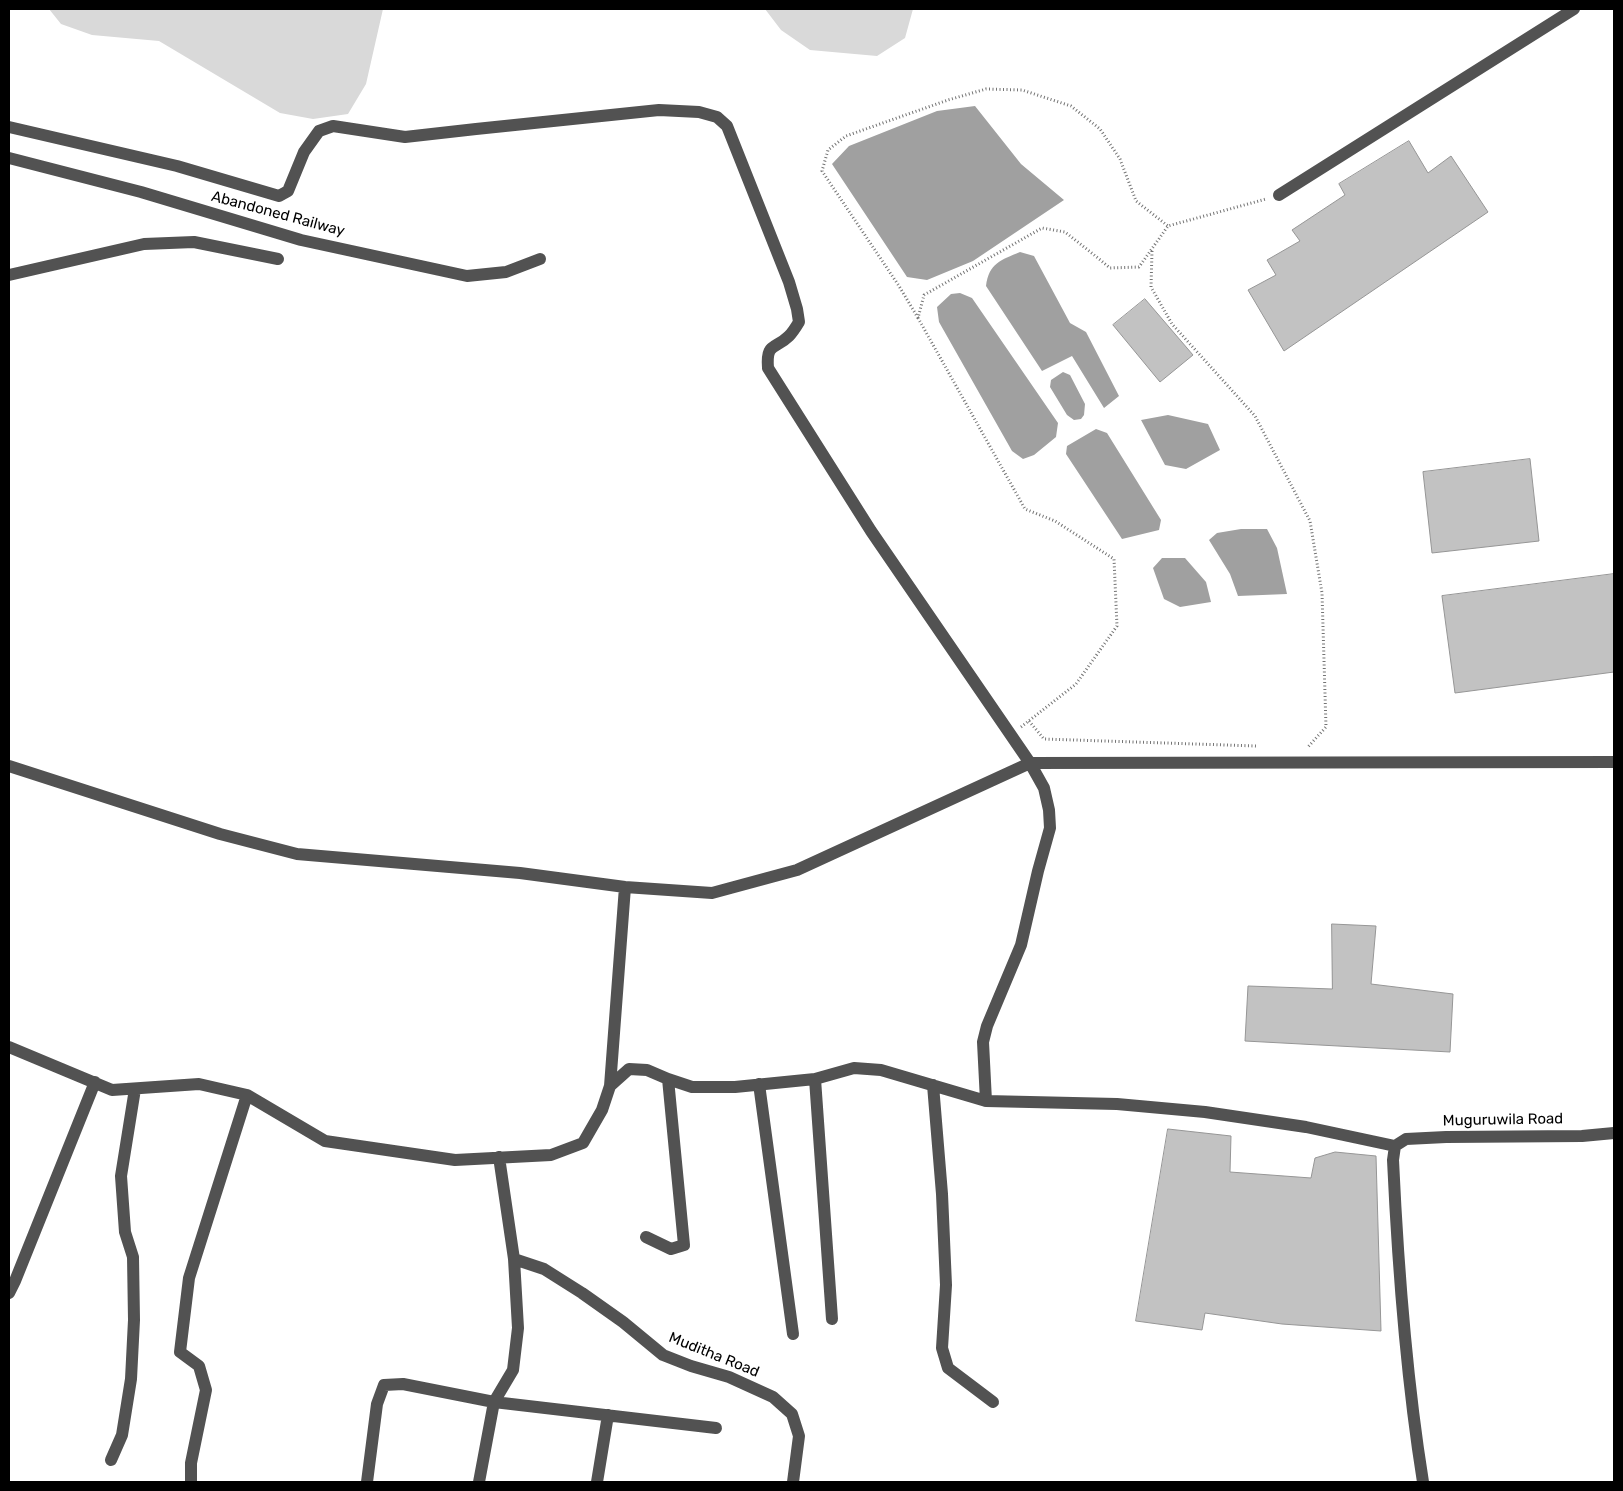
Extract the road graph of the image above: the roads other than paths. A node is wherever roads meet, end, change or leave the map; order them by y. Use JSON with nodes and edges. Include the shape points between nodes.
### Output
{"nodes":[{"id":1,"x":1574,"y":9,"type":"edge"},
{"id":2,"x":9,"y":126,"type":"edge"},
{"id":3,"x":9,"y":158,"type":"edge"},
{"id":4,"x":1279,"y":196,"type":"road end"},
{"id":5,"x":278,"y":259,"type":"dead end"},
{"id":6,"x":540,"y":259,"type":"dead end"},
{"id":7,"x":9,"y":275,"type":"edge"},
{"id":8,"x":1614,"y":762,"type":"edge"},
{"id":9,"x":1030,"y":764,"type":"junction"},
{"id":10,"x":9,"y":766,"type":"edge"},
{"id":11,"x":625,"y":887,"type":"junction"},
{"id":12,"x":9,"y":1047,"type":"edge"},
{"id":13,"x":668,"y":1079,"type":"junction"},
{"id":14,"x":815,"y":1079,"type":"junction"},
{"id":15,"x":95,"y":1082,"type":"junction"},
{"id":16,"x":759,"y":1084,"type":"junction"},
{"id":17,"x":933,"y":1085,"type":"junction"},
{"id":18,"x":610,"y":1086,"type":"junction"},
{"id":19,"x":135,"y":1089,"type":"junction"},
{"id":20,"x":246,"y":1095,"type":"junction"},
{"id":21,"x":986,"y":1101,"type":"junction"},
{"id":22,"x":1614,"y":1133,"type":"edge"},
{"id":23,"x":1395,"y":1146,"type":"junction"},
{"id":24,"x":499,"y":1157,"type":"junction"},
{"id":25,"x":646,"y":1237,"type":"dead end"},
{"id":26,"x":514,"y":1259,"type":"junction"},
{"id":27,"x":9,"y":1293,"type":"edge"},
{"id":28,"x":832,"y":1319,"type":"dead end"},
{"id":29,"x":793,"y":1334,"type":"dead end"},
{"id":30,"x":494,"y":1402,"type":"junction"},
{"id":31,"x":993,"y":1402,"type":"dead end"},
{"id":32,"x":608,"y":1415,"type":"junction"},
{"id":33,"x":716,"y":1428,"type":"dead end"},
{"id":34,"x":111,"y":1460,"type":"dead end"},
{"id":35,"x":191,"y":1482,"type":"edge"},
{"id":36,"x":366,"y":1482,"type":"edge"},
{"id":37,"x":479,"y":1482,"type":"edge"},
{"id":38,"x":597,"y":1482,"type":"edge"},
{"id":39,"x":794,"y":1482,"type":"edge"},
{"id":40,"x":1423,"y":1482,"type":"edge"}],
"edges":[{"from":1,"to":4,"type":"street"},
{"from":2,"to":9,"type":"street","via":[[177,166],[279,196],[288,191],[304,152],[319,131],[333,126],[405,137],[659,110],[699,112],[717,117],[727,126],[798,309],[799,322],[789,337],[772,347],[767,356],[768,368],[871,531]]},
{"from":3,"to":6,"type":"street","name":"Abandoned Railway","via":[[142,192],[301,240],[467,276],[506,272]]},
{"from":5,"to":7,"type":"street","via":[[194,242],[144,244]]},
{"from":8,"to":9,"type":"street"},
{"from":9,"to":11,"type":"street","via":[[797,870],[712,892]]},
{"from":9,"to":21,"type":"street","via":[[1044,788],[1050,828],[1021,945],[983,1042]]},
{"from":10,"to":11,"type":"street","via":[[220,834],[297,854],[520,873]]},
{"from":11,"to":18,"type":"street"},
{"from":12,"to":15,"type":"street"},
{"from":13,"to":16,"type":"street","via":[[692,1087]]},
{"from":13,"to":18,"type":"street","via":[[647,1070],[629,1069]]},
{"from":13,"to":25,"type":"street","via":[[684,1245],[671,1248]]},
{"from":14,"to":16,"type":"street"},
{"from":14,"to":17,"type":"street","via":[[854,1068],[881,1070]]},
{"from":14,"to":28,"type":"street"},
{"from":15,"to":19,"type":"street","via":[[112,1090]]},
{"from":15,"to":27,"type":"street"},
{"from":16,"to":29,"type":"street"},
{"from":17,"to":21,"type":"street"},
{"from":17,"to":31,"type":"street","via":[[946,1285],[942,1348],[948,1368]]},
{"from":18,"to":24,"type":"street","via":[[602,1110],[582,1143],[551,1155]]},
{"from":19,"to":20,"type":"street","via":[[200,1084]]},
{"from":19,"to":34,"type":"street","via":[[121,1176],[125,1232],[133,1257],[131,1379],[122,1435]]},
{"from":20,"to":24,"type":"street","via":[[325,1141],[455,1160]]},
{"from":20,"to":35,"type":"street","via":[[189,1278],[180,1352],[200,1366],[206,1390],[191,1463]]},
{"from":21,"to":23,"type":"street","via":[[1117,1104],[1205,1112],[1306,1127]]},
{"from":22,"to":23,"type":"street","name":"Muguruwila Road","via":[[1406,1139]]},
{"from":23,"to":40,"type":"street","via":[[1397,1248],[1407,1362]]},
{"from":24,"to":26,"type":"street"},
{"from":26,"to":30,"type":"street","via":[[518,1328],[513,1370]]},
{"from":26,"to":39,"type":"street","name":"Muditha Road","via":[[544,1269],[582,1293],[663,1355],[729,1377],[773,1397],[792,1414],[799,1436]]},
{"from":30,"to":32,"type":"street"},
{"from":30,"to":36,"type":"street","via":[[403,1384],[384,1385],[377,1404]]},
{"from":30,"to":37,"type":"street"},
{"from":32,"to":33,"type":"street"},
{"from":32,"to":38,"type":"street"}]}
